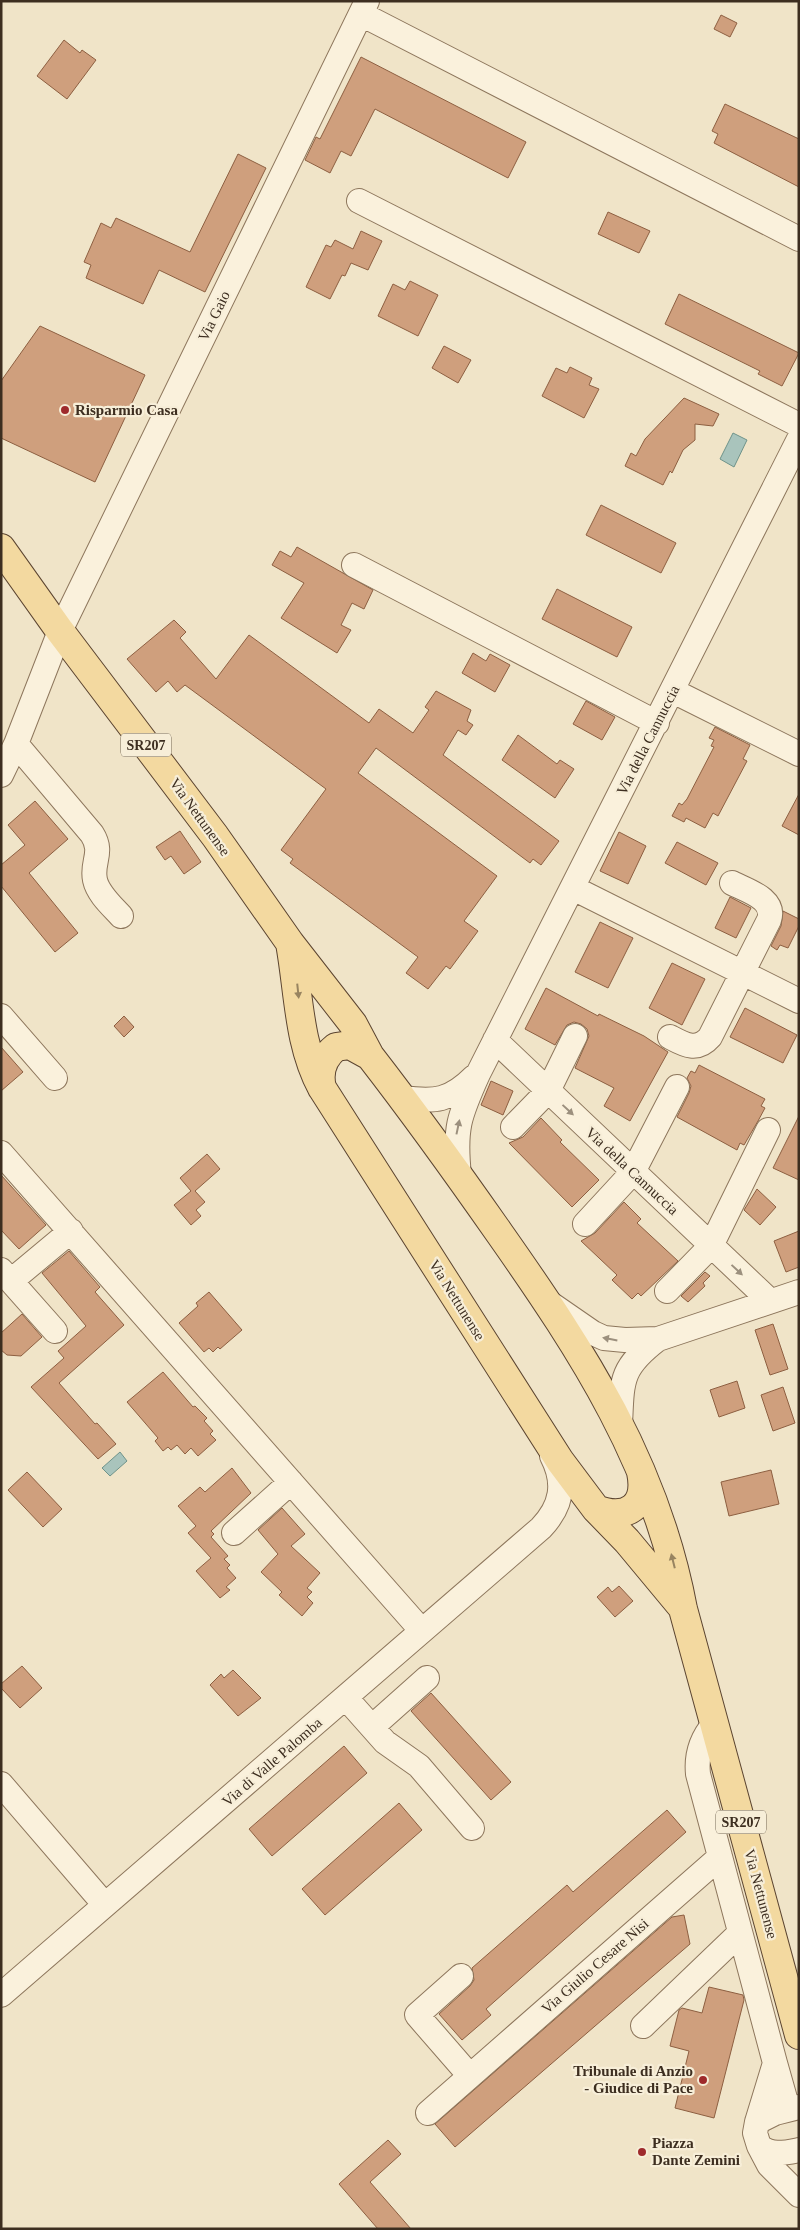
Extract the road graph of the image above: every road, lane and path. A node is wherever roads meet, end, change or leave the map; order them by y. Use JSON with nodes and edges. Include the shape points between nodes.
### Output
{"nodes":[{"id":1,"x":364,"y":8,"type":"edge"},
{"id":2,"x":359,"y":201,"type":"dead end"},
{"id":3,"x":799,"y":239,"type":"edge"},
{"id":4,"x":799,"y":426,"type":"edge"},
{"id":5,"x":799,"y":439,"type":"edge"},
{"id":6,"x":1,"y":548,"type":"edge"},
{"id":7,"x":354,"y":565,"type":"dead end"},
{"id":8,"x":60,"y":631,"type":"junction"},
{"id":9,"x":673,"y":691,"type":"junction"},
{"id":10,"x":657,"y":723,"type":"junction"},
{"id":11,"x":16,"y":744,"type":"junction"},
{"id":12,"x":799,"y":754,"type":"edge"},
{"id":13,"x":1,"y":775,"type":"edge"},
{"id":14,"x":732,"y":883,"type":"dead end"},
{"id":15,"x":573,"y":888,"type":"junction"},
{"id":16,"x":121,"y":916,"type":"dead end"},
{"id":17,"x":290,"y":943,"type":"junction"},
{"id":18,"x":743,"y":973,"type":"junction"},
{"id":19,"x":799,"y":1001,"type":"edge"},
{"id":20,"x":1,"y":1016,"type":"edge"},
{"id":21,"x":575,"y":1036,"type":"dead end"},
{"id":22,"x":670,"y":1037,"type":"dead end"},
{"id":23,"x":495,"y":1040,"type":"junction"},
{"id":24,"x":370,"y":1056,"type":"junction"},
{"id":25,"x":478,"y":1074,"type":"junction"},
{"id":26,"x":55,"y":1078,"type":"dead end"},
{"id":27,"x":677,"y":1087,"type":"dead end"},
{"id":28,"x":322,"y":1088,"type":"junction"},
{"id":29,"x":548,"y":1091,"type":"junction"},
{"id":30,"x":403,"y":1098,"type":"junction"},
{"id":31,"x":513,"y":1127,"type":"dead end"},
{"id":32,"x":768,"y":1130,"type":"dead end"},
{"id":33,"x":1,"y":1152,"type":"edge"},
{"id":34,"x":633,"y":1172,"type":"junction"},
{"id":35,"x":458,"y":1175,"type":"junction"},
{"id":36,"x":585,"y":1224,"type":"dead end"},
{"id":37,"x":71,"y":1231,"type":"junction"},
{"id":38,"x":712,"y":1246,"type":"junction"},
{"id":39,"x":6,"y":1276,"type":"edge"},
{"id":40,"x":667,"y":1291,"type":"dead end"},
{"id":41,"x":799,"y":1292,"type":"edge"},
{"id":42,"x":547,"y":1301,"type":"junction"},
{"id":43,"x":770,"y":1301,"type":"junction"},
{"id":44,"x":55,"y":1331,"type":"dead end"},
{"id":45,"x":658,"y":1339,"type":"junction"},
{"id":46,"x":620,"y":1426,"type":"junction"},
{"id":47,"x":539,"y":1430,"type":"junction"},
{"id":48,"x":640,"y":1468,"type":"junction"},
{"id":49,"x":291,"y":1482,"type":"junction"},
{"id":50,"x":595,"y":1507,"type":"junction"},
{"id":51,"x":541,"y":1528,"type":"junction"},
{"id":52,"x":234,"y":1533,"type":"dead end"},
{"id":53,"x":683,"y":1609,"type":"junction"},
{"id":54,"x":422,"y":1631,"type":"junction"},
{"id":55,"x":427,"y":1678,"type":"dead end"},
{"id":56,"x":346,"y":1698,"type":"junction"},
{"id":57,"x":714,"y":1724,"type":"junction"},
{"id":58,"x":372,"y":1727,"type":"junction"},
{"id":59,"x":1,"y":1784,"type":"edge"},
{"id":60,"x":472,"y":1828,"type":"dead end"},
{"id":61,"x":720,"y":1857,"type":"junction"},
{"id":62,"x":105,"y":1905,"type":"junction"},
{"id":63,"x":740,"y":1933,"type":"junction"},
{"id":64,"x":461,"y":1976,"type":"dead end"},
{"id":65,"x":1,"y":1995,"type":"edge"},
{"id":66,"x":643,"y":2026,"type":"dead end"},
{"id":67,"x":799,"y":2035,"type":"edge"},
{"id":68,"x":775,"y":2063,"type":"junction"},
{"id":69,"x":470,"y":2076,"type":"junction"},
{"id":70,"x":794,"y":2108,"type":"edge"},
{"id":71,"x":428,"y":2113,"type":"dead end"},
{"id":72,"x":757,"y":2122,"type":"junction"},
{"id":73,"x":759,"y":2146,"type":"junction"},
{"id":74,"x":798,"y":2151,"type":"edge"},
{"id":75,"x":799,"y":2195,"type":"edge"}],
"edges":[{"from":1,"to":3,"type":"street"},
{"from":1,"to":8,"type":"street","name":"Via Gaio"},
{"from":2,"to":4,"type":"street"},
{"from":5,"to":9,"type":"street","name":"Via della Cannuccia"},
{"from":6,"to":8,"type":"main road","name":"Via Nettunense","number":"SR207"},
{"from":7,"to":10,"type":"street"},
{"from":8,"to":11,"type":"street","name":"Via Gaio"},
{"from":8,"to":17,"type":"main road","name":"Via Nettunense","number":"SR207","via":[[215,836]]},
{"from":9,"to":10,"type":"street","name":"Via della Cannuccia"},
{"from":9,"to":12,"type":"street"},
{"from":10,"to":15,"type":"street","name":"Via della Cannuccia"},
{"from":11,"to":13,"type":"street","name":"Via Gaio"},
{"from":11,"to":16,"type":"street","via":[[96,840],[96,883]]},
{"from":14,"to":18,"type":"street","via":[[763,899],[771,912]]},
{"from":15,"to":18,"type":"street"},
{"from":15,"to":23,"type":"street","name":"Via della Cannuccia"},
{"from":17,"to":24,"type":"main road","name":"Via Nettunense","number":"SR207","via":[[353,1024]]},
{"from":17,"to":28,"type":"main road","name":"Via Nettunense","number":"SR207","one_way":true,"via":[[304,1044]]},
{"from":18,"to":19,"type":"street"},
{"from":18,"to":22,"type":"street","via":[[707,1041],[692,1047]]},
{"from":20,"to":26,"type":"street"},
{"from":21,"to":29,"type":"street"},
{"from":23,"to":25,"type":"street","name":"Via della Cannuccia"},
{"from":23,"to":29,"type":"street","name":"Via della Cannuccia"},
{"from":24,"to":28,"type":"main road","name":"Via Nettunense","via":[[350,1045],[336,1048],[322,1064]]},
{"from":24,"to":30,"type":"main road","name":"Via Nettunense"},
{"from":25,"to":30,"type":"street","name":"Via della Cannuccia","via":[[447,1097],[429,1101]]},
{"from":35,"to":25,"type":"street","name":"Via della Cannuccia","one_way":true,"via":[[457,1127]]},
{"from":27,"to":34,"type":"street"},
{"from":28,"to":47,"type":"main road","name":"Via Nettunense"},
{"from":29,"to":31,"type":"street"},
{"from":29,"to":34,"type":"street","name":"Via della Cannuccia","one_way":true},
{"from":30,"to":35,"type":"main road","name":"Via Nettunense"},
{"from":32,"to":38,"type":"street"},
{"from":33,"to":37,"type":"street"},
{"from":34,"to":36,"type":"street"},
{"from":34,"to":38,"type":"street","name":"Via della Cannuccia"},
{"from":35,"to":42,"type":"main road","name":"Via Nettunense"},
{"from":37,"to":39,"type":"street"},
{"from":37,"to":49,"type":"street"},
{"from":38,"to":40,"type":"street"},
{"from":38,"to":43,"type":"street","name":"Via della Cannuccia","one_way":true},
{"from":39,"to":44,"type":"street"},
{"from":41,"to":43,"type":"street"},
{"from":45,"to":42,"type":"street","one_way":true,"via":[[604,1338]]},
{"from":42,"to":46,"type":"main road","name":"Via Nettunense","via":[[583,1355]]},
{"from":43,"to":45,"type":"street"},
{"from":45,"to":46,"type":"street","via":[[638,1355],[625,1374]]},
{"from":46,"to":48,"type":"main road","name":"Via Nettunense"},
{"from":47,"to":50,"type":"main road","name":"Via Nettunense"},
{"from":47,"to":51,"type":"street","name":"Via di Valle Palomba","via":[[561,1482],[558,1504]]},
{"from":48,"to":50,"type":"main road","name":"Via Nettunense","via":[[643,1488],[632,1509],[615,1515]]},
{"from":53,"to":48,"type":"main road","name":"Via Nettunense","number":"SR207","one_way":true,"via":[[670,1549]]},
{"from":49,"to":52,"type":"street"},
{"from":49,"to":54,"type":"street"},
{"from":50,"to":51,"type":"street","name":"Via di Valle Palomba","via":[[567,1512]]},
{"from":50,"to":53,"type":"main road","name":"Via Nettunense","number":"SR207"},
{"from":51,"to":54,"type":"street","name":"Via di Valle Palomba"},
{"from":53,"to":57,"type":"main road","name":"Via Nettunense","number":"SR207"},
{"from":54,"to":56,"type":"street","name":"Via di Valle Palomba"},
{"from":55,"to":58,"type":"street"},
{"from":56,"to":58,"type":"street"},
{"from":56,"to":62,"type":"street","name":"Via di Valle Palomba"},
{"from":57,"to":61,"type":"street","via":[[703,1738],[697,1764]]},
{"from":57,"to":67,"type":"main road","name":"Via Nettunense","number":"SR207"},
{"from":58,"to":60,"type":"street","via":[[392,1748],[419,1766]]},
{"from":59,"to":62,"type":"street"},
{"from":61,"to":63,"type":"street"},
{"from":61,"to":69,"type":"street","name":"Via Giulio Cesare Nisi"},
{"from":62,"to":65,"type":"street","name":"Via di Valle Palomba"},
{"from":63,"to":66,"type":"street"},
{"from":63,"to":68,"type":"street"},
{"from":64,"to":69,"type":"street","via":[[417,2015]]},
{"from":68,"to":70,"type":"street"},
{"from":68,"to":72,"type":"street"},
{"from":69,"to":71,"type":"street","name":"Via Giulio Cesare Nisi"},
{"from":70,"to":72,"type":"street","via":[[768,2115]]},
{"from":72,"to":73,"type":"street","via":[[755,2133]]},
{"from":73,"to":74,"type":"street","via":[[776,2154]]},
{"from":73,"to":75,"type":"street","via":[[769,2165]]}]}
